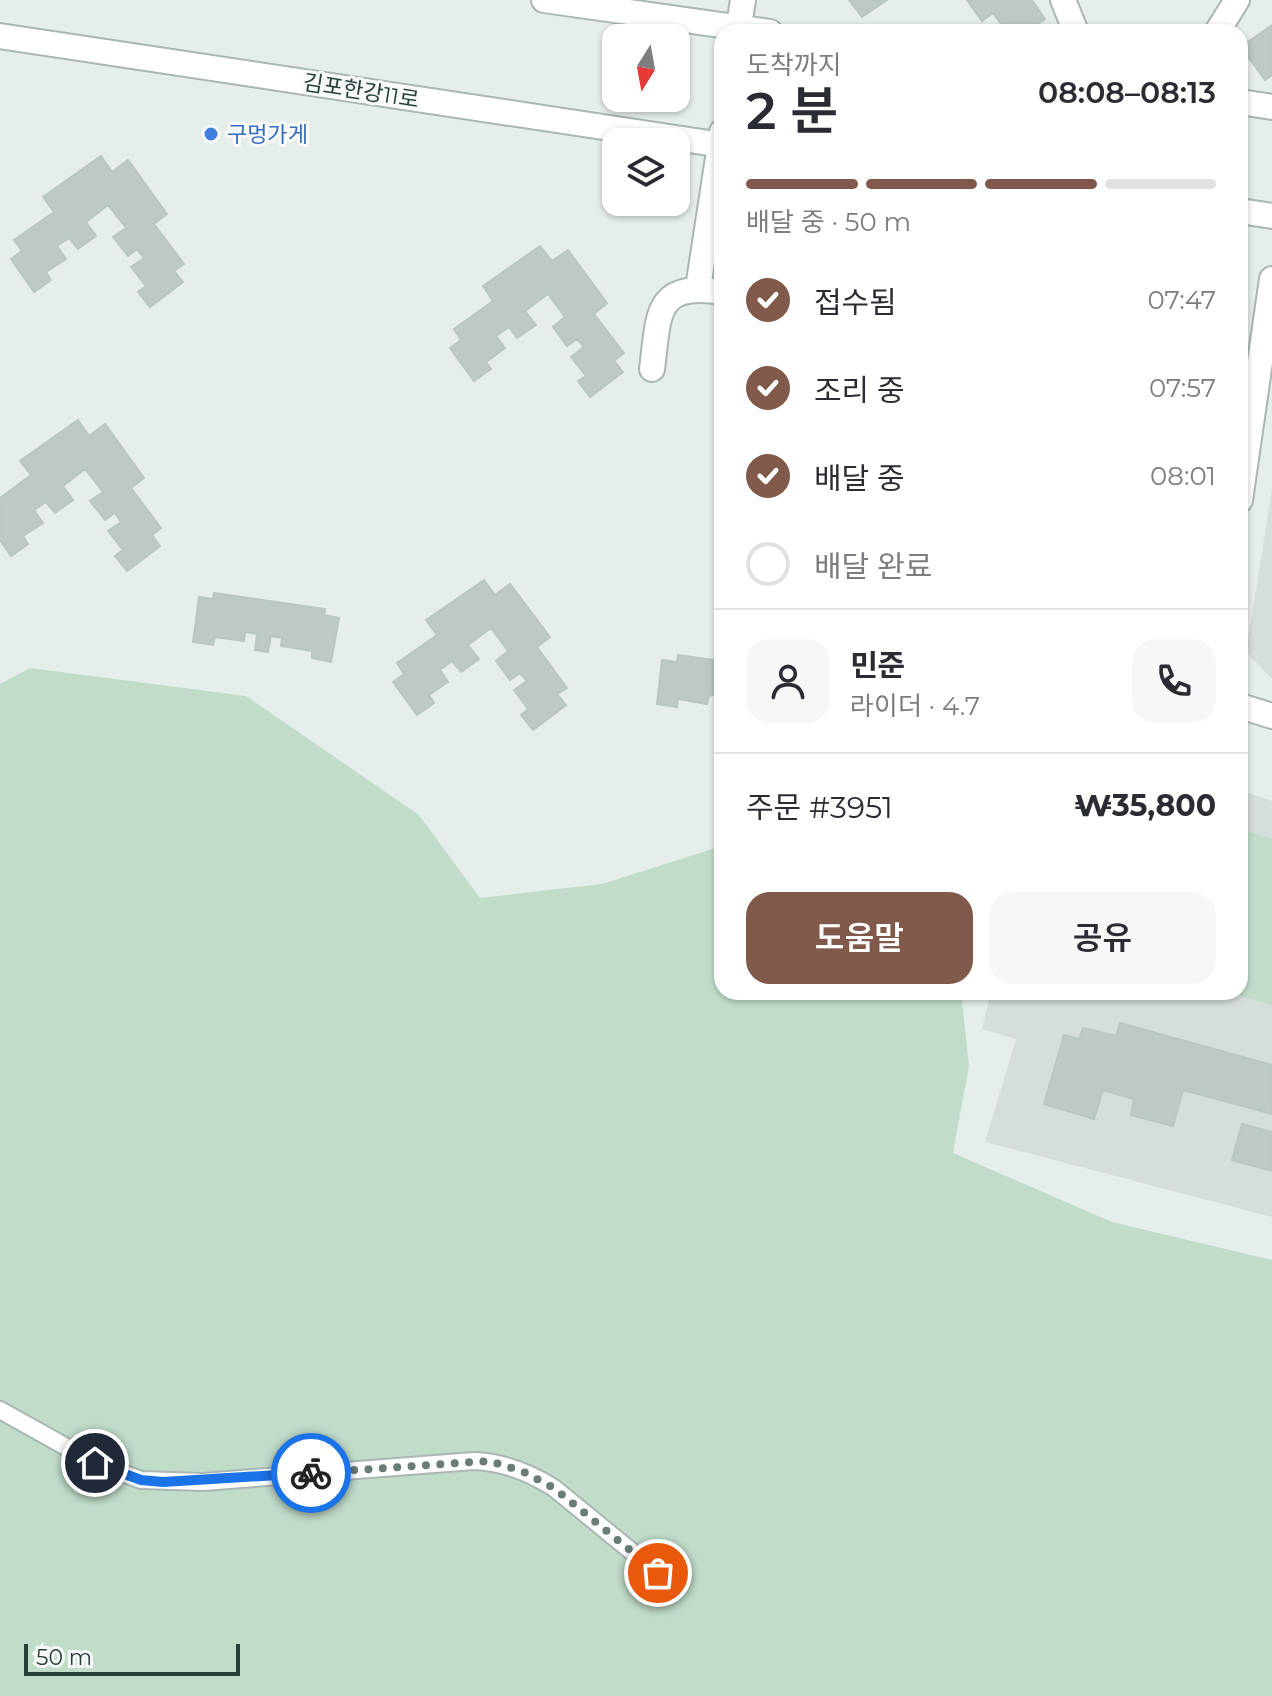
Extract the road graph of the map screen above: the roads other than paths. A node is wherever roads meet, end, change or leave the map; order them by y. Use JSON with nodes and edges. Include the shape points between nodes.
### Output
{"nodes":[{"id":1,"x":544,"y":0,"type":"edge"},
{"id":2,"x":743,"y":0,"type":"edge"},
{"id":3,"x":1063,"y":0,"type":"edge"},
{"id":4,"x":1237,"y":0,"type":"edge"},
{"id":5,"x":740,"y":24,"type":"edge"},
{"id":6,"x":1073,"y":24,"type":"edge"},
{"id":7,"x":1222,"y":24,"type":"edge"},
{"id":8,"x":0,"y":25,"type":"edge"},
{"id":9,"x":714,"y":26,"type":"edge"},
{"id":10,"x":0,"y":36,"type":"edge"},
{"id":11,"x":1248,"y":103,"type":"edge"},
{"id":12,"x":1272,"y":107,"type":"edge"},
{"id":13,"x":714,"y":137,"type":"edge"},
{"id":14,"x":714,"y":137,"type":"edge"},
{"id":15,"x":1248,"y":212,"type":"edge"},
{"id":16,"x":1272,"y":216,"type":"edge"},
{"id":17,"x":1248,"y":223,"type":"edge"},
{"id":18,"x":1272,"y":227,"type":"edge"},
{"id":19,"x":714,"y":235,"type":"edge"},
{"id":20,"x":1272,"y":279,"type":"edge"},
{"id":21,"x":710,"y":290,"type":"edge"},
{"id":22,"x":652,"y":369,"type":"dead end"},
{"id":23,"x":1248,"y":445,"type":"edge"},
{"id":24,"x":1248,"y":708,"type":"edge"},
{"id":25,"x":1272,"y":716,"type":"edge"},
{"id":26,"x":0,"y":1410,"type":"edge"},
{"id":27,"x":658,"y":1573,"type":"dead end"}],
"edges":[{"from":1,"to":9,"type":"street"},
{"from":2,"to":5,"type":"street"},
{"from":3,"to":6,"type":"street"},
{"from":4,"to":7,"type":"street"},
{"from":8,"to":13,"type":"street","name":"김포한강11로"},
{"from":10,"to":14,"type":"street","name":"김포한강11로"},
{"from":11,"to":12,"type":"street"},
{"from":15,"to":16,"type":"street"},
{"from":17,"to":18,"type":"street"},
{"from":19,"to":21,"type":"street"},
{"from":20,"to":23,"type":"street"},
{"from":21,"to":22,"type":"street","via":[[675,293],[660,309]]},
{"from":24,"to":25,"type":"street"},
{"from":26,"to":27,"type":"lane","via":[[95,1463],[152,1481],[203,1482],[474,1461],[507,1465],[554,1488]]}]}
